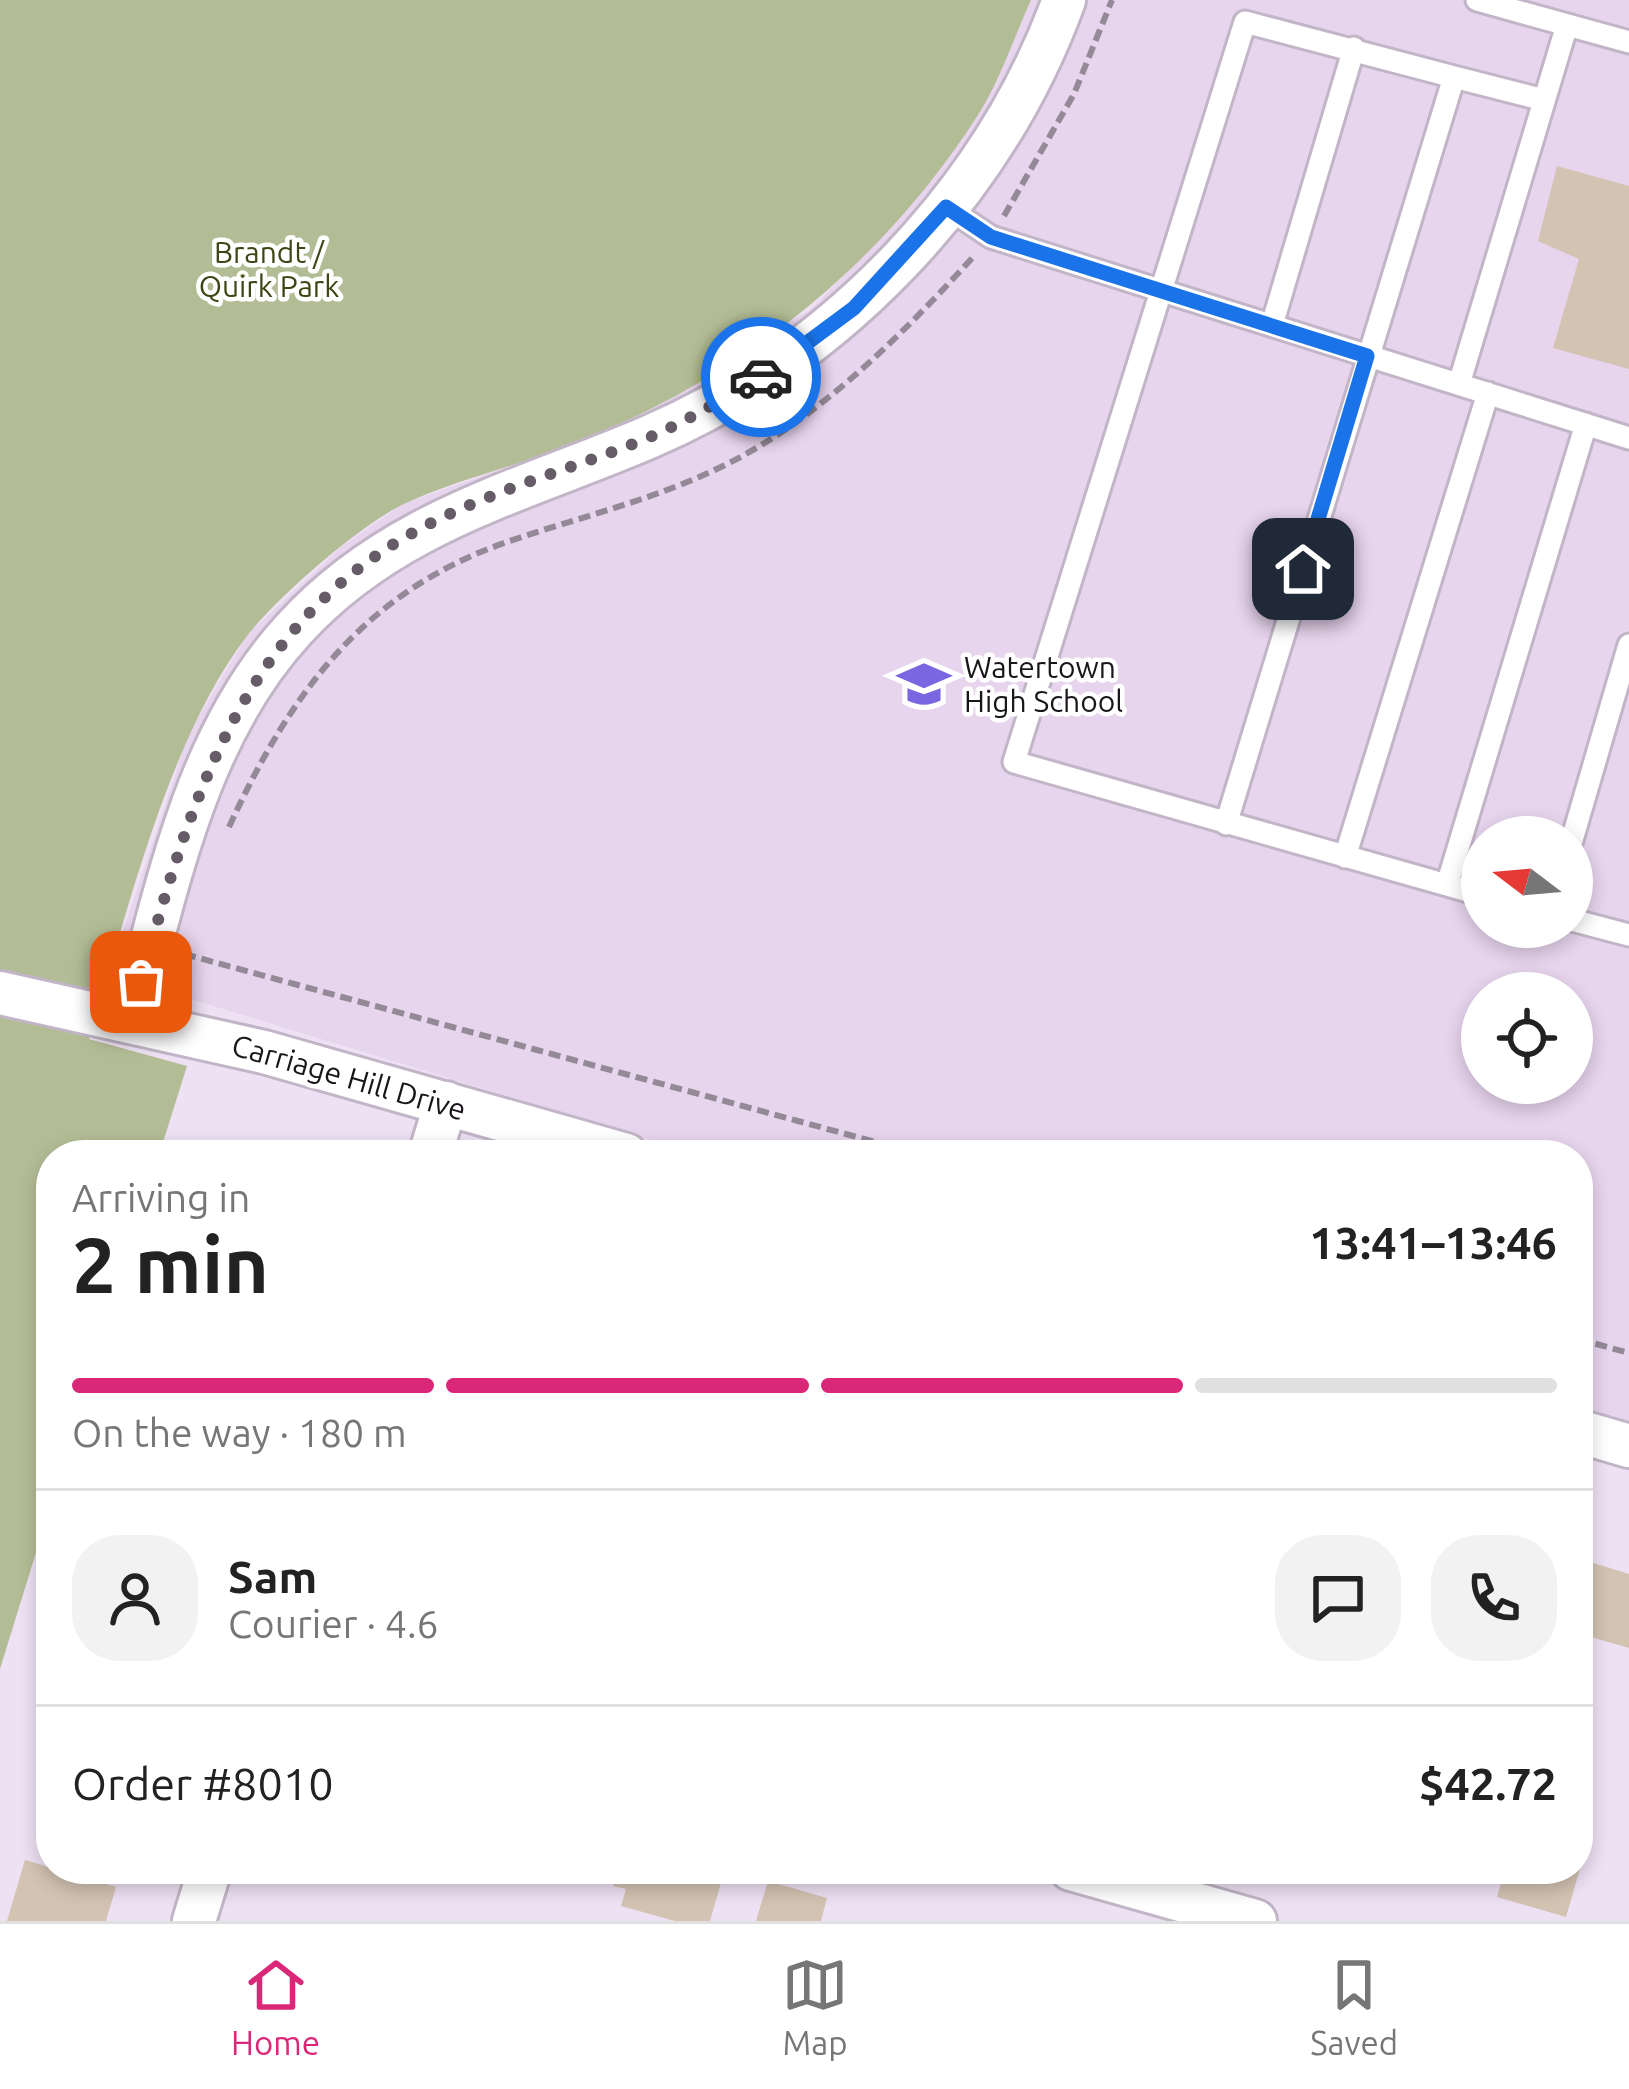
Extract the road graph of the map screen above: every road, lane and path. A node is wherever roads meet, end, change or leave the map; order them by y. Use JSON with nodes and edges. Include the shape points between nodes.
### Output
{"nodes":[{"id":1,"x":1064,"y":0,"type":"edge"},
{"id":2,"x":1112,"y":0,"type":"edge"},
{"id":3,"x":1477,"y":0,"type":"edge"},
{"id":4,"x":1567,"y":25,"type":"junction"},
{"id":5,"x":1629,"y":42,"type":"edge"},
{"id":6,"x":1354,"y":48,"type":"junction"},
{"id":7,"x":1454,"y":77,"type":"junction"},
{"id":8,"x":1544,"y":100,"type":"junction"},
{"id":9,"x":946,"y":207,"type":"junction"},
{"id":10,"x":991,"y":237,"type":"junction"},
{"id":11,"x":1161,"y":290,"type":"junction"},
{"id":12,"x":1272,"y":325,"type":"junction"},
{"id":13,"x":1367,"y":356,"type":"junction"},
{"id":14,"x":1459,"y":384,"type":"junction"},
{"id":15,"x":1487,"y":393,"type":"junction"},
{"id":16,"x":1586,"y":424,"type":"junction"},
{"id":17,"x":1629,"y":437,"type":"edge"},
{"id":18,"x":1629,"y":645,"type":"edge"},
{"id":19,"x":1579,"y":816,"type":"edge"},
{"id":20,"x":1226,"y":824,"type":"junction"},
{"id":21,"x":223,"y":840,"type":"dead end"},
{"id":22,"x":1345,"y":857,"type":"junction"},
{"id":23,"x":1447,"y":886,"type":"junction"},
{"id":24,"x":1461,"y":890,"type":"edge"},
{"id":25,"x":1593,"y":925,"type":"edge"},
{"id":26,"x":1629,"y":934,"type":"edge"},
{"id":27,"x":194,"y":935,"type":"dead end"},
{"id":28,"x":175,"y":956,"type":"junction"},
{"id":29,"x":0,"y":993,"type":"edge"},
{"id":30,"x":131,"y":1019,"type":"junction"},
{"id":31,"x":446,"y":1103,"type":"junction"},
{"id":32,"x":435,"y":1140,"type":"edge"},
{"id":33,"x":574,"y":1140,"type":"edge"},
{"id":34,"x":867,"y":1140,"type":"edge"},
{"id":35,"x":1593,"y":1343,"type":"edge"},
{"id":36,"x":1629,"y":1353,"type":"edge"},
{"id":37,"x":1593,"y":1435,"type":"edge"},
{"id":38,"x":1629,"y":1446,"type":"edge"},
{"id":39,"x":205,"y":1884,"type":"edge"},
{"id":40,"x":1124,"y":1884,"type":"edge"},
{"id":41,"x":194,"y":1921,"type":"edge"},
{"id":42,"x":1255,"y":1921,"type":"edge"}],
"edges":[{"from":1,"to":9,"type":"street","via":[[1016,104]]},
{"from":2,"to":10,"type":"path","via":[[1074,94]]},
{"from":3,"to":4,"type":"lane"},
{"from":4,"to":5,"type":"lane"},
{"from":4,"to":8,"type":"lane"},
{"from":6,"to":7,"type":"lane"},
{"from":6,"to":11,"type":"lane","via":[[1245,22]]},
{"from":6,"to":12,"type":"lane"},
{"from":7,"to":8,"type":"lane"},
{"from":7,"to":13,"type":"lane"},
{"from":8,"to":14,"type":"lane"},
{"from":9,"to":10,"type":"lane"},
{"from":9,"to":28,"type":"street","via":[[854,308],[779,366],[653,436],[432,522],[332,592],[261,669],[199,789]]},
{"from":10,"to":11,"type":"lane"},
{"from":10,"to":21,"type":"path","via":[[873,359],[728,464],[501,544],[400,595],[307,685]]},
{"from":11,"to":12,"type":"lane"},
{"from":11,"to":20,"type":"lane","via":[[1013,762]]},
{"from":12,"to":13,"type":"lane"},
{"from":13,"to":14,"type":"lane"},
{"from":13,"to":20,"type":"lane"},
{"from":14,"to":15,"type":"lane"},
{"from":15,"to":16,"type":"lane"},
{"from":15,"to":22,"type":"lane"},
{"from":16,"to":17,"type":"lane"},
{"from":16,"to":23,"type":"lane"},
{"from":18,"to":19,"type":"lane"},
{"from":20,"to":22,"type":"lane"},
{"from":22,"to":23,"type":"lane"},
{"from":23,"to":24,"type":"lane"},
{"from":25,"to":26,"type":"lane"},
{"from":27,"to":28,"type":"path"},
{"from":28,"to":30,"type":"street"},
{"from":28,"to":34,"type":"path"},
{"from":29,"to":30,"type":"street","name":"Carriage Hill Drive"},
{"from":30,"to":31,"type":"street","name":"Carriage Hill Drive"},
{"from":31,"to":32,"type":"street"},
{"from":31,"to":33,"type":"street","name":"Carriage Hill Drive"},
{"from":35,"to":36,"type":"path"},
{"from":37,"to":38,"type":"street"},
{"from":39,"to":41,"type":"street"},
{"from":40,"to":42,"type":"street"}]}
